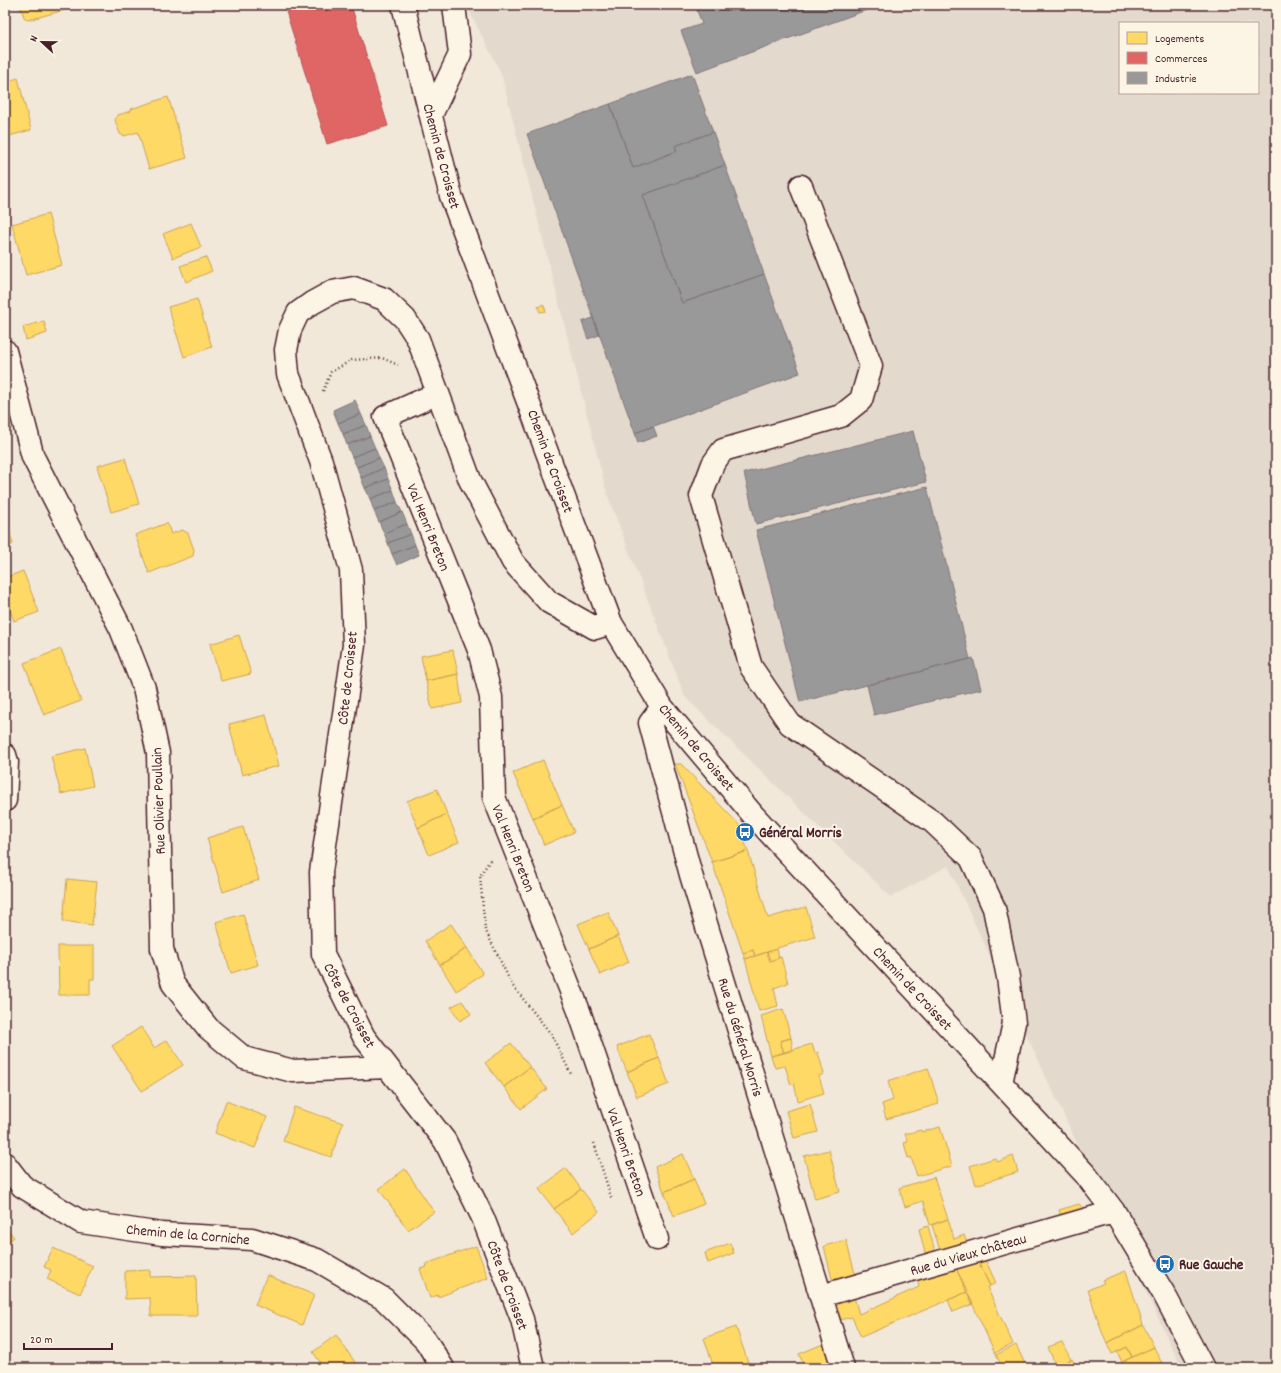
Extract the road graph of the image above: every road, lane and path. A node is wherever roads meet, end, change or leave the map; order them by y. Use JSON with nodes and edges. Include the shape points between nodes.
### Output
{"nodes":[{"id":1,"x":403,"y":5,"type":"edge"},
{"id":2,"x":454,"y":5,"type":"edge"},
{"id":3,"x":431,"y":115,"type":"junction"},
{"id":4,"x":801,"y":186,"type":"dead end"},
{"id":5,"x":5,"y":351,"type":"edge"},
{"id":6,"x":401,"y":366,"type":"dead end"},
{"id":7,"x":322,"y":392,"type":"dead end"},
{"id":8,"x":438,"y":393,"type":"junction"},
{"id":9,"x":611,"y":623,"type":"junction"},
{"id":10,"x":662,"y":707,"type":"junction"},
{"id":11,"x":5,"y":755,"type":"edge"},
{"id":12,"x":5,"y":800,"type":"edge"},
{"id":13,"x":507,"y":830,"type":"junction"},
{"id":14,"x":387,"y":1066,"type":"junction"},
{"id":15,"x":572,"y":1076,"type":"dead end"},
{"id":16,"x":1001,"y":1083,"type":"junction"},
{"id":17,"x":594,"y":1142,"type":"dead end"},
{"id":18,"x":5,"y":1164,"type":"edge"},
{"id":19,"x":612,"y":1200,"type":"dead end"},
{"id":20,"x":1115,"y":1213,"type":"junction"},
{"id":21,"x":657,"y":1239,"type":"dead end"},
{"id":22,"x":821,"y":1296,"type":"junction"},
{"id":23,"x":168,"y":1368,"type":"edge"},
{"id":24,"x":173,"y":1368,"type":"edge"},
{"id":25,"x":443,"y":1368,"type":"edge"},
{"id":26,"x":533,"y":1368,"type":"edge"},
{"id":27,"x":843,"y":1368,"type":"edge"},
{"id":28,"x":1203,"y":1368,"type":"edge"}],
"edges":[{"from":1,"to":3,"type":"street","name":"Chemin de Croisset"},
{"from":2,"to":3,"type":"street","via":[[460,54]]},
{"from":3,"to":9,"type":"street","name":"Chemin de Croisset","via":[[451,196]]},
{"from":4,"to":16,"type":"street","via":[[871,366],[861,400],[841,416],[723,450],[713,464],[701,496],[751,667],[790,724],[933,822],[971,858],[994,908],[1008,977],[1014,1023]]},
{"from":5,"to":14,"type":"street","name":"Rue Olivier Poullain","via":[[33,457],[121,629],[144,688],[158,753],[162,949],[173,984],[208,1028],[244,1058],[293,1070]]},
{"from":6,"to":7,"type":"path","via":[[382,358],[352,360],[331,372]]},
{"from":8,"to":9,"type":"street","name":"Côte de Croisset","via":[[470,480],[513,562],[549,602],[595,628]]},
{"from":8,"to":13,"type":"street","name":"Val Henri Breton","via":[[385,417],[479,650],[492,697],[494,798]]},
{"from":8,"to":14,"type":"street","name":"Côte de Croisset","via":[[418,339],[405,319],[384,299],[354,288],[332,292],[298,314],[290,330],[286,350],[288,374],[321,461],[352,570],[354,645],[321,872],[323,954],[364,1037]]},
{"from":9,"to":10,"type":"street","name":"Chemin de Croisset"},
{"from":10,"to":16,"type":"street","name":"Chemin de Croisset","via":[[754,816]]},
{"from":10,"to":22,"type":"street","name":"Rue du Général Morris","via":[[650,723],[691,875]]},
{"from":11,"to":12,"type":"street"},
{"from":13,"to":15,"type":"path","via":[[480,876],[485,929],[512,984],[552,1034]]},
{"from":13,"to":21,"type":"street","name":"Val Henri Breton","via":[[579,1011]]},
{"from":14,"to":26,"type":"street","name":"Côte de Croisset","via":[[445,1141],[482,1218],[522,1319]]},
{"from":16,"to":20,"type":"street","name":"Chemin de Croisset","via":[[1086,1175]]},
{"from":17,"to":19,"type":"path"},
{"from":18,"to":25,"type":"street","name":"Chemin de la Corniche","via":[[22,1186],[81,1222],[162,1234],[252,1239],[317,1260],[384,1299],[426,1341]]},
{"from":20,"to":22,"type":"street","name":"Rue du Vieux Château"},
{"from":20,"to":28,"type":"street","name":"Chemin de Croisset","via":[[1164,1294]]},
{"from":22,"to":27,"type":"street","name":"Rue du Général Morris"},
{"from":23,"to":24,"type":"path"}]}
